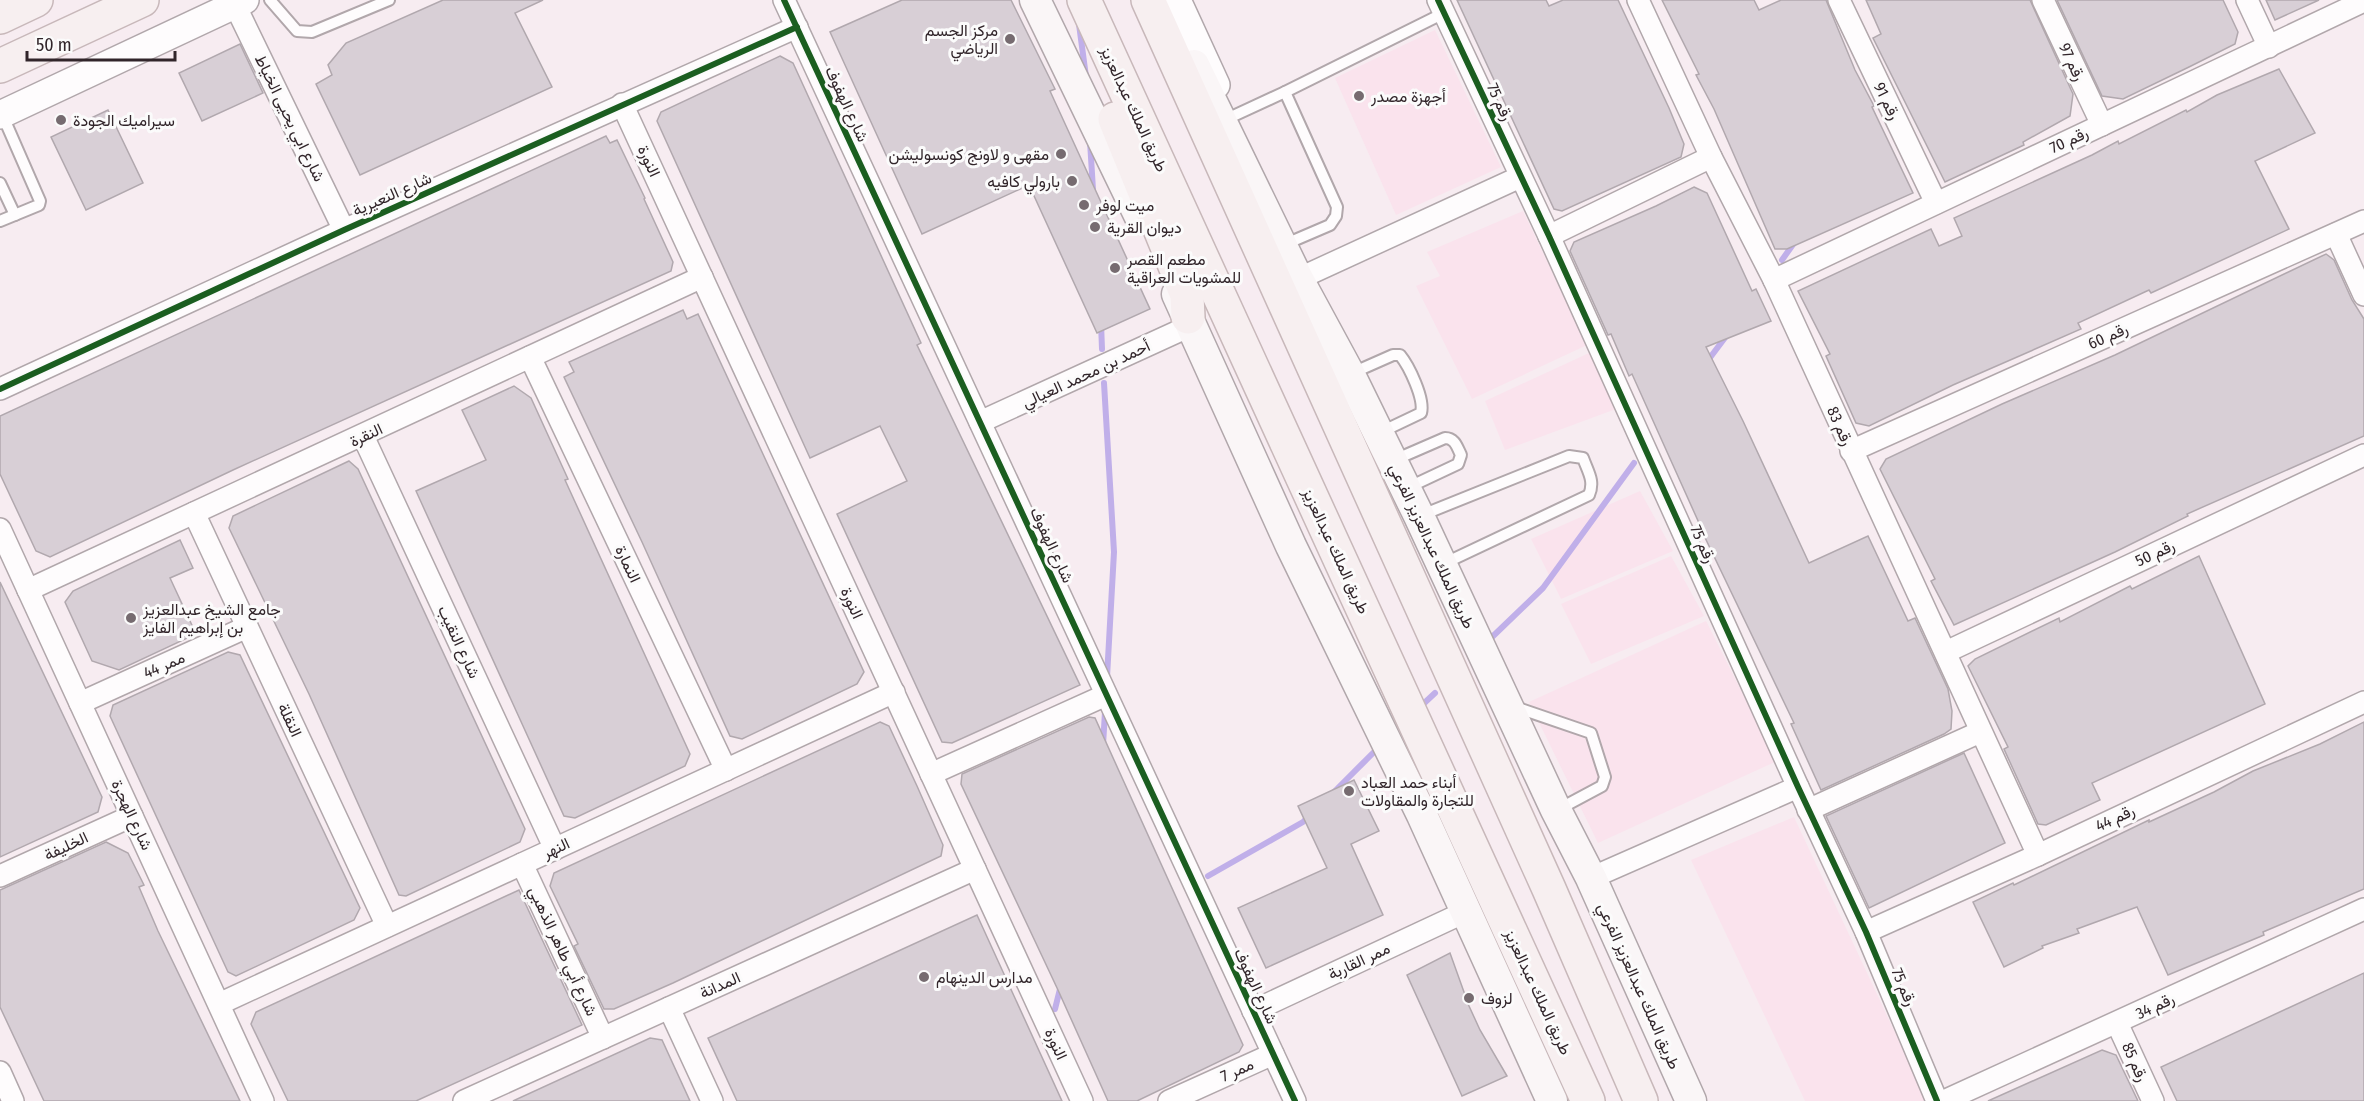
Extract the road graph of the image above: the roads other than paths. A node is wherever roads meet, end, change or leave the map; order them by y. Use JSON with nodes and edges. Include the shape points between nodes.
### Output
{"nodes":[{"id":1,"x":36,"y":0,"type":"edge"},
{"id":2,"x":142,"y":0,"type":"edge"},
{"id":3,"x":270,"y":0,"type":"edge"},
{"id":4,"x":389,"y":0,"type":"edge"},
{"id":5,"x":784,"y":0,"type":"edge"},
{"id":6,"x":1035,"y":0,"type":"edge"},
{"id":7,"x":1084,"y":0,"type":"edge"},
{"id":8,"x":1638,"y":0,"type":"edge"},
{"id":9,"x":1839,"y":0,"type":"edge"},
{"id":10,"x":2043,"y":0,"type":"edge"},
{"id":11,"x":2247,"y":0,"type":"edge"},
{"id":12,"x":1158,"y":1,"type":"edge"},
{"id":13,"x":2364,"y":1,"type":"edge"},
{"id":14,"x":240,"y":3,"type":"edge"},
{"id":15,"x":1441,"y":7,"type":"edge"},
{"id":16,"x":0,"y":17,"type":"edge"},
{"id":17,"x":797,"y":27,"type":"junction"},
{"id":18,"x":2269,"y":47,"type":"junction"},
{"id":19,"x":1113,"y":63,"type":"junction"},
{"id":20,"x":0,"y":66,"type":"edge"},
{"id":21,"x":1285,"y":92,"type":"junction"},
{"id":22,"x":622,"y":104,"type":"junction"},
{"id":23,"x":1,"y":115,"type":"edge"},
{"id":24,"x":1231,"y":117,"type":"junction"},
{"id":25,"x":2102,"y":125,"type":"junction"},
{"id":26,"x":1711,"y":158,"type":"junction"},
{"id":27,"x":1520,"y":177,"type":"junction"},
{"id":28,"x":0,"y":183,"type":"edge"},
{"id":29,"x":1936,"y":203,"type":"junction"},
{"id":30,"x":15,"y":215,"type":"junction"},
{"id":31,"x":0,"y":221,"type":"edge"},
{"id":32,"x":2364,"y":221,"type":"edge"},
{"id":33,"x":344,"y":230,"type":"junction"},
{"id":34,"x":2336,"y":234,"type":"junction"},
{"id":35,"x":1549,"y":236,"type":"junction"},
{"id":36,"x":1288,"y":243,"type":"junction"},
{"id":37,"x":702,"y":277,"type":"junction"},
{"id":38,"x":1298,"y":279,"type":"junction"},
{"id":39,"x":1774,"y":280,"type":"junction"},
{"id":40,"x":2364,"y":295,"type":"edge"},
{"id":41,"x":1190,"y":321,"type":"junction"},
{"id":42,"x":530,"y":357,"type":"junction"},
{"id":43,"x":1350,"y":375,"type":"junction"},
{"id":44,"x":0,"y":389,"type":"edge"},
{"id":45,"x":980,"y":423,"type":"junction"},
{"id":46,"x":1379,"y":434,"type":"junction"},
{"id":47,"x":363,"y":436,"type":"junction"},
{"id":48,"x":1851,"y":451,"type":"junction"},
{"id":49,"x":2364,"y":455,"type":"edge"},
{"id":50,"x":1392,"y":461,"type":"junction"},
{"id":51,"x":1405,"y":489,"type":"junction"},
{"id":52,"x":194,"y":513,"type":"junction"},
{"id":53,"x":1419,"y":516,"type":"junction"},
{"id":54,"x":0,"y":529,"type":"edge"},
{"id":55,"x":1442,"y":565,"type":"junction"},
{"id":56,"x":28,"y":590,"type":"junction"},
{"id":57,"x":248,"y":627,"type":"junction"},
{"id":58,"x":1946,"y":652,"type":"junction"},
{"id":59,"x":894,"y":692,"type":"junction"},
{"id":60,"x":1106,"y":695,"type":"junction"},
{"id":61,"x":2364,"y":702,"type":"edge"},
{"id":62,"x":80,"y":703,"type":"junction"},
{"id":63,"x":1507,"y":705,"type":"junction"},
{"id":64,"x":1980,"y":732,"type":"junction"},
{"id":65,"x":726,"y":770,"type":"junction"},
{"id":66,"x":931,"y":774,"type":"junction"},
{"id":67,"x":1798,"y":787,"type":"junction"},
{"id":68,"x":1556,"y":810,"type":"junction"},
{"id":69,"x":1808,"y":810,"type":"junction"},
{"id":70,"x":132,"y":816,"type":"junction"},
{"id":71,"x":555,"y":849,"type":"junction"},
{"id":72,"x":2038,"y":855,"type":"junction"},
{"id":73,"x":522,"y":864,"type":"junction"},
{"id":74,"x":975,"y":869,"type":"junction"},
{"id":75,"x":0,"y":876,"type":"edge"},
{"id":76,"x":1591,"y":878,"type":"junction"},
{"id":77,"x":2364,"y":909,"type":"edge"},
{"id":78,"x":1465,"y":912,"type":"junction"},
{"id":79,"x":387,"y":926,"type":"junction"},
{"id":80,"x":1866,"y":932,"type":"junction"},
{"id":81,"x":219,"y":1004,"type":"junction"},
{"id":82,"x":669,"y":1008,"type":"junction"},
{"id":83,"x":1253,"y":1011,"type":"junction"},
{"id":84,"x":2117,"y":1023,"type":"junction"},
{"id":85,"x":603,"y":1038,"type":"junction"},
{"id":86,"x":1273,"y":1054,"type":"junction"},
{"id":87,"x":0,"y":1072,"type":"edge"},
{"id":88,"x":470,"y":1100,"type":"edge"},
{"id":89,"x":14,"y":1101,"type":"edge"},
{"id":90,"x":263,"y":1101,"type":"edge"},
{"id":91,"x":712,"y":1101,"type":"edge"},
{"id":92,"x":1082,"y":1101,"type":"edge"},
{"id":93,"x":1169,"y":1101,"type":"edge"},
{"id":94,"x":1295,"y":1101,"type":"edge"},
{"id":95,"x":1552,"y":1101,"type":"edge"},
{"id":96,"x":1588,"y":1101,"type":"edge"},
{"id":97,"x":1641,"y":1101,"type":"edge"},
{"id":98,"x":1691,"y":1101,"type":"edge"},
{"id":99,"x":1938,"y":1101,"type":"edge"},
{"id":100,"x":1944,"y":1101,"type":"edge"},
{"id":101,"x":2153,"y":1101,"type":"edge"}],
"edges":[{"from":1,"to":16,"type":"main road"},
{"from":2,"to":20,"type":"main road"},
{"from":3,"to":4,"type":"lane","via":[[297,31],[312,32]]},
{"from":5,"to":17,"type":"street","name":"شارع الهفوف"},
{"from":6,"to":41,"type":"main road"},
{"from":7,"to":19,"type":"main road","name":"طريق الملك عبدالعزيز"},
{"from":8,"to":26,"type":"street","name":"رقم 83"},
{"from":9,"to":29,"type":"street","name":"رقم 91"},
{"from":10,"to":25,"type":"street","name":"رقم 97"},
{"from":11,"to":18,"type":"street"},
{"from":12,"to":24,"type":"street"},
{"from":12,"to":38,"type":"main road","name":"طريق الملك عبدالعزيز الفرعي","via":[[1190,57]]},
{"from":12,"to":97,"type":"main road"},
{"from":13,"to":18,"type":"street","name":"رقم 70"},
{"from":14,"to":23,"type":"street"},
{"from":14,"to":33,"type":"street","name":"شارع ابي يحيى الخياط"},
{"from":15,"to":21,"type":"lane"},
{"from":15,"to":27,"type":"street","name":"رقم 75"},
{"from":17,"to":22,"type":"street","name":"شارع النعيرية"},
{"from":17,"to":45,"type":"street","name":"شارع الهفوف"},
{"from":18,"to":25,"type":"street","name":"رقم 70"},
{"from":19,"to":41,"type":"main road","via":[[1106,98],[1187,295]]},
{"from":19,"to":96,"type":"main road","name":"طريق الملك عبدالعزيز"},
{"from":21,"to":24,"type":"lane"},
{"from":21,"to":36,"type":"lane","via":[[1337,207],[1330,225]]},
{"from":22,"to":33,"type":"street","name":"شارع النعيرية"},
{"from":22,"to":37,"type":"street","name":"النورة"},
{"from":23,"to":30,"type":"lane","via":[[40,201],[39,205]]},
{"from":24,"to":36,"type":"street"},
{"from":25,"to":29,"type":"street","name":"رقم 70"},
{"from":26,"to":35,"type":"street"},
{"from":26,"to":39,"type":"street","name":"رقم 83"},
{"from":27,"to":35,"type":"street","name":"رقم 75"},
{"from":27,"to":38,"type":"street"},
{"from":28,"to":30,"type":"lane"},
{"from":29,"to":39,"type":"street","name":"رقم 70"},
{"from":30,"to":31,"type":"lane"},
{"from":32,"to":34,"type":"street","name":"رقم 60"},
{"from":33,"to":44,"type":"street","name":"شارع النعيرية"},
{"from":34,"to":40,"type":"street"},
{"from":34,"to":48,"type":"street","name":"رقم 60"},
{"from":35,"to":67,"type":"street","name":"رقم 75"},
{"from":36,"to":38,"type":"street"},
{"from":37,"to":42,"type":"street","name":"النقرة"},
{"from":37,"to":59,"type":"street","name":"النورة"},
{"from":38,"to":43,"type":"main road","name":"طريق الملك عبدالعزيز الفرعي"},
{"from":39,"to":48,"type":"street","name":"رقم 83"},
{"from":41,"to":45,"type":"street","name":"أحمد بن محمد العيالي"},
{"from":41,"to":78,"type":"main road","via":[[1291,546]]},
{"from":42,"to":47,"type":"street","name":"النقرة"},
{"from":42,"to":65,"type":"street","name":"النمارة"},
{"from":43,"to":46,"type":"main road","name":"طريق الملك عبدالعزيز الفرعي"},
{"from":43,"to":46,"type":"lane","via":[[1393,355],[1405,360],[1422,400],[1421,413]]},
{"from":45,"to":60,"type":"street","name":"شارع الهفوف"},
{"from":46,"to":50,"type":"main road","name":"طريق الملك عبدالعزيز الفرعي"},
{"from":47,"to":52,"type":"street","name":"النقرة"},
{"from":47,"to":71,"type":"street","name":"شارع النقيب"},
{"from":48,"to":58,"type":"street","name":"رقم 83"},
{"from":49,"to":58,"type":"street","name":"رقم 50"},
{"from":50,"to":51,"type":"main road","name":"طريق الملك عبدالعزيز الفرعي"},
{"from":50,"to":51,"type":"lane","via":[[1445,438],[1454,441],[1461,455],[1458,464]]},
{"from":51,"to":53,"type":"main road","name":"طريق الملك عبدالعزيز الفرعي"},
{"from":52,"to":56,"type":"street","name":"النقرة"},
{"from":52,"to":57,"type":"street","name":"النقلة"},
{"from":53,"to":55,"type":"main road","name":"طريق الملك عبدالعزيز الفرعي"},
{"from":53,"to":55,"type":"lane","via":[[1569,456],[1583,458],[1593,484],[1589,495]]},
{"from":54,"to":56,"type":"street","name":"شارع الهجرة"},
{"from":55,"to":63,"type":"main road","name":"طريق الملك عبدالعزيز الفرعي"},
{"from":56,"to":62,"type":"street","name":"شارع الهجرة"},
{"from":57,"to":62,"type":"street","name":"ممر 44"},
{"from":57,"to":79,"type":"street","name":"النقلة"},
{"from":58,"to":64,"type":"street","name":"رقم 83"},
{"from":59,"to":65,"type":"street","name":"النهر"},
{"from":59,"to":66,"type":"street","name":"النورة"},
{"from":60,"to":66,"type":"street"},
{"from":60,"to":83,"type":"street","name":"شارع الهفوف"},
{"from":61,"to":72,"type":"street","name":"رقم 44"},
{"from":62,"to":70,"type":"street","name":"شارع الهجرة"},
{"from":63,"to":68,"type":"main road","name":"طريق الملك عبدالعزيز الفرعي"},
{"from":63,"to":68,"type":"lane","via":[[1591,733],[1605,777],[1602,786]]},
{"from":64,"to":69,"type":"street"},
{"from":64,"to":72,"type":"street","name":"رقم 83"},
{"from":65,"to":71,"type":"street","name":"النهر"},
{"from":66,"to":74,"type":"street","name":"النورة"},
{"from":67,"to":69,"type":"street","name":"رقم 75"},
{"from":67,"to":76,"type":"street"},
{"from":68,"to":76,"type":"main road","name":"طريق الملك عبدالعزيز الفرعي"},
{"from":69,"to":80,"type":"street","name":"رقم 75"},
{"from":70,"to":75,"type":"street","name":"الخليفة"},
{"from":70,"to":81,"type":"street","name":"شارع الهجرة"},
{"from":71,"to":73,"type":"street","name":"النهر"},
{"from":72,"to":80,"type":"street","name":"رقم 44"},
{"from":73,"to":79,"type":"street","name":"النهر"},
{"from":73,"to":85,"type":"street","name":"شارع أبي طاهر الذهبي"},
{"from":74,"to":82,"type":"street","name":"المدانة"},
{"from":74,"to":92,"type":"street","name":"النورة"},
{"from":76,"to":98,"type":"main road","name":"طريق الملك عبدالعزيز الفرعي"},
{"from":77,"to":84,"type":"street","name":"رقم 34"},
{"from":78,"to":83,"type":"street","name":"ممر القاربة"},
{"from":78,"to":95,"type":"main road"},
{"from":79,"to":81,"type":"street","name":"النهر"},
{"from":80,"to":99,"type":"street","name":"رقم 75"},
{"from":81,"to":90,"type":"street","name":"شارع الهجرة"},
{"from":82,"to":85,"type":"street","name":"المدانة"},
{"from":82,"to":91,"type":"street"},
{"from":83,"to":86,"type":"street","name":"شارع الهفوف"},
{"from":84,"to":100,"type":"street","name":"رقم 34"},
{"from":84,"to":101,"type":"street","name":"رقم 85"},
{"from":85,"to":88,"type":"street","name":"المدانة"},
{"from":86,"to":93,"type":"street","name":"ممر 7"},
{"from":86,"to":94,"type":"street","name":"شارع الهفوف"},
{"from":87,"to":89,"type":"street"}]}
